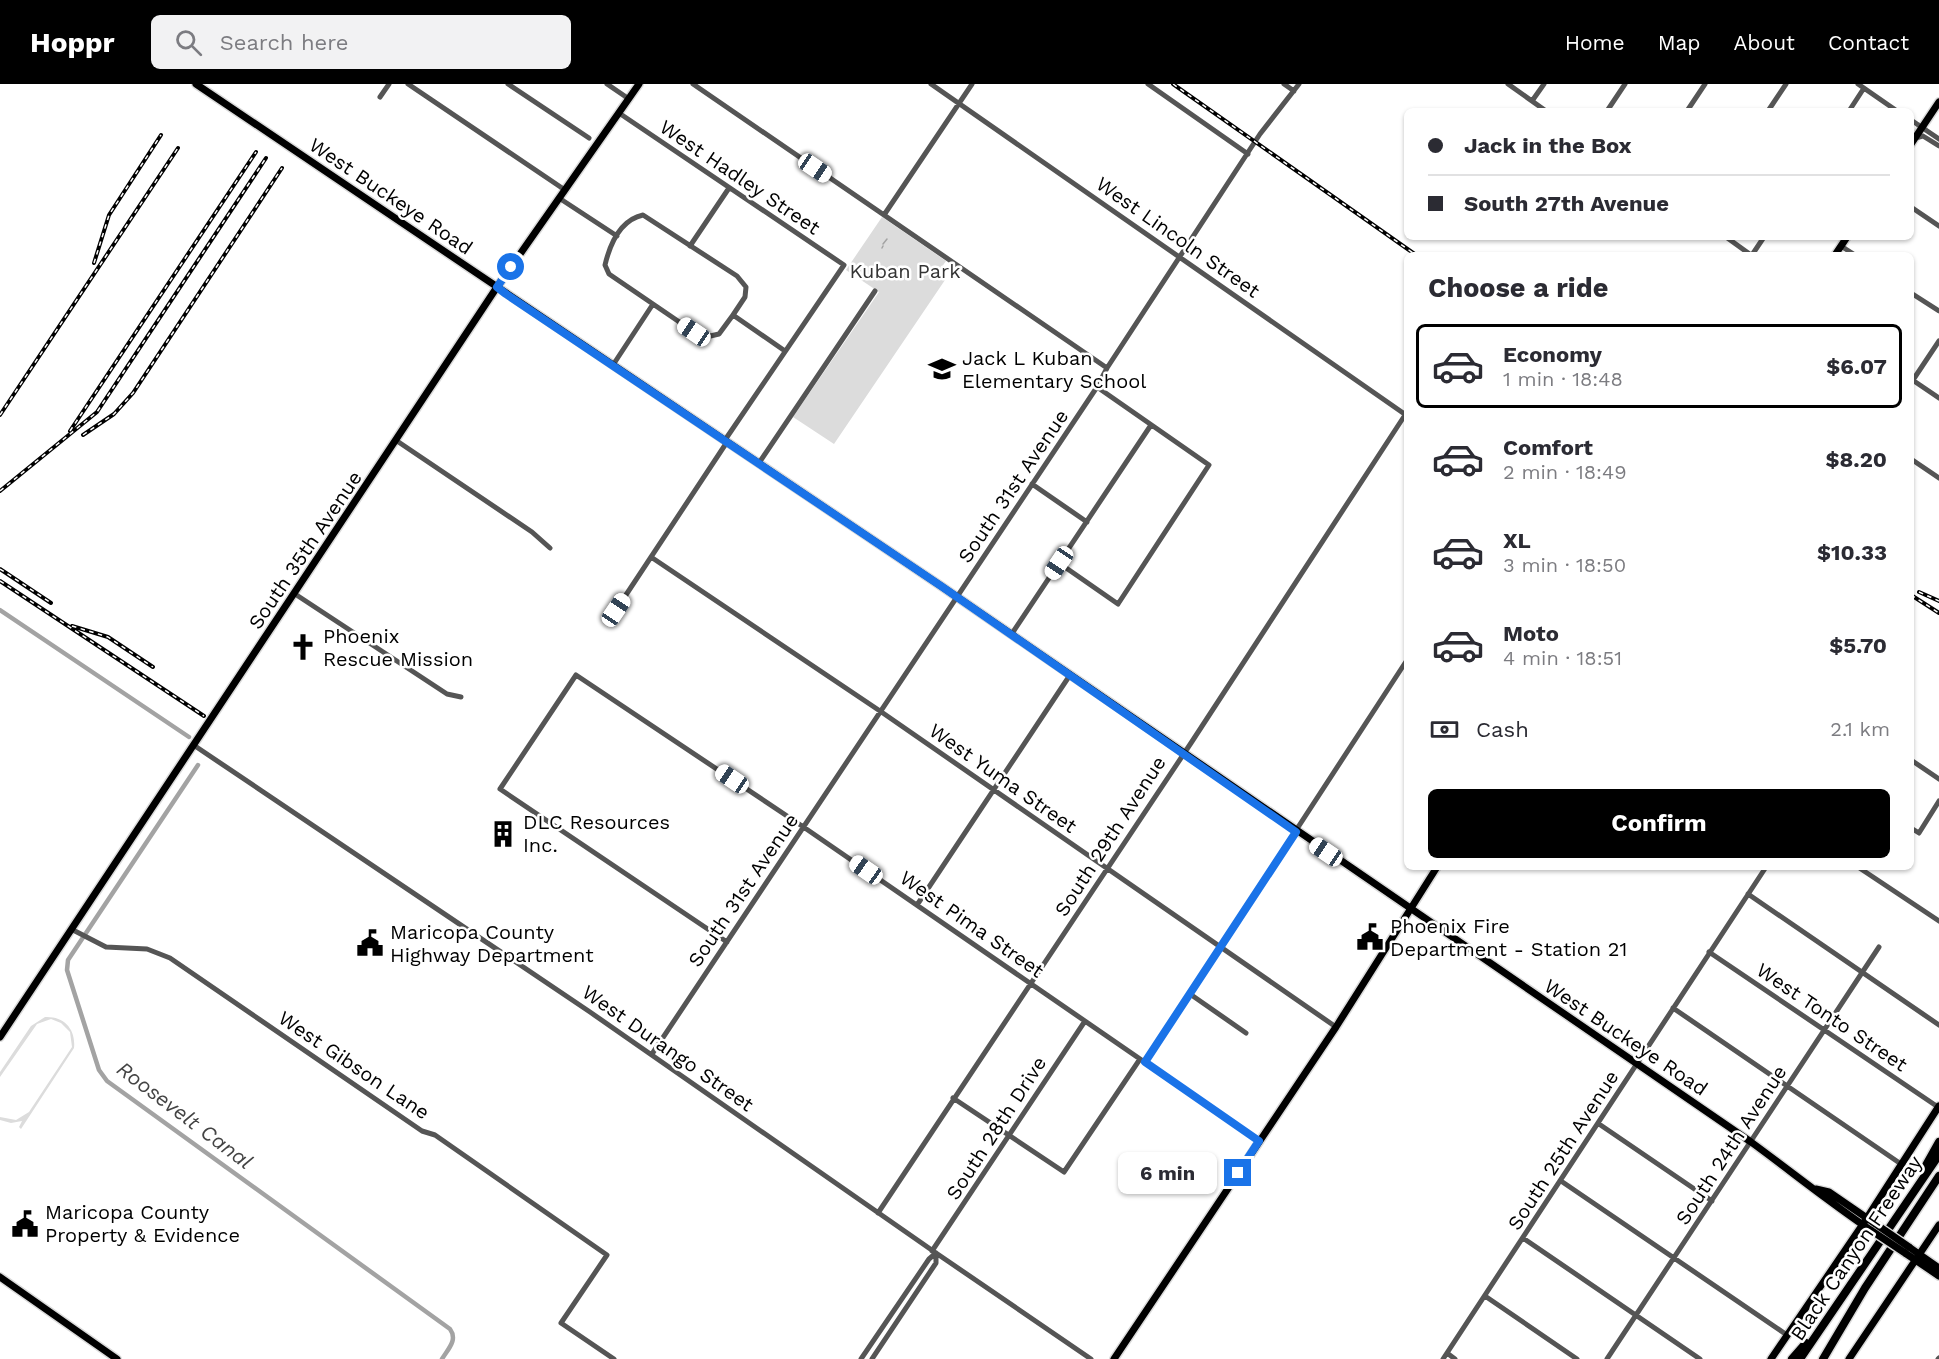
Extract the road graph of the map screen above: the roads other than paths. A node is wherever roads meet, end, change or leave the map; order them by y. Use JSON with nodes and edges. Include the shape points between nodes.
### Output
{"nodes":[{"id":1,"x":196,"y":84,"type":"edge"},
{"id":2,"x":389,"y":84,"type":"edge"},
{"id":3,"x":408,"y":84,"type":"edge"},
{"id":4,"x":508,"y":84,"type":"edge"},
{"id":5,"x":607,"y":84,"type":"edge"},
{"id":6,"x":639,"y":84,"type":"edge"},
{"id":7,"x":693,"y":84,"type":"edge"},
{"id":8,"x":931,"y":84,"type":"edge"},
{"id":9,"x":972,"y":84,"type":"edge"},
{"id":10,"x":1148,"y":84,"type":"edge"},
{"id":11,"x":1284,"y":84,"type":"edge"},
{"id":12,"x":1299,"y":84,"type":"edge"},
{"id":13,"x":1508,"y":84,"type":"edge"},
{"id":14,"x":1544,"y":84,"type":"edge"},
{"id":15,"x":1625,"y":84,"type":"edge"},
{"id":16,"x":1705,"y":84,"type":"edge"},
{"id":17,"x":1786,"y":84,"type":"edge"},
{"id":18,"x":1858,"y":84,"type":"edge"},
{"id":19,"x":1864,"y":88,"type":"junction"},
{"id":20,"x":1294,"y":91,"type":"junction"},
{"id":21,"x":380,"y":97,"type":"dead end"},
{"id":22,"x":629,"y":99,"type":"junction"},
{"id":23,"x":1532,"y":101,"type":"junction"},
{"id":24,"x":1939,"y":102,"type":"edge"},
{"id":25,"x":958,"y":103,"type":"junction"},
{"id":26,"x":1542,"y":108,"type":"edge"},
{"id":27,"x":1609,"y":108,"type":"edge"},
{"id":28,"x":1689,"y":108,"type":"edge"},
{"id":29,"x":1770,"y":108,"type":"edge"},
{"id":30,"x":1851,"y":108,"type":"edge"},
{"id":31,"x":1894,"y":108,"type":"edge"},
{"id":32,"x":619,"y":113,"type":"junction"},
{"id":33,"x":1914,"y":122,"type":"edge"},
{"id":34,"x":1922,"y":127,"type":"junction"},
{"id":35,"x":589,"y":138,"type":"dead end"},
{"id":36,"x":1914,"y":139,"type":"edge"},
{"id":37,"x":1939,"y":139,"type":"edge"},
{"id":38,"x":1914,"y":140,"type":"edge"},
{"id":39,"x":1939,"y":146,"type":"edge"},
{"id":40,"x":1248,"y":154,"type":"junction"},
{"id":41,"x":729,"y":188,"type":"junction"},
{"id":42,"x":565,"y":190,"type":"junction"},
{"id":43,"x":559,"y":198,"type":"junction"},
{"id":44,"x":1914,"y":209,"type":"edge"},
{"id":45,"x":884,"y":215,"type":"junction"},
{"id":46,"x":1939,"y":226,"type":"edge"},
{"id":47,"x":617,"y":236,"type":"junction"},
{"id":48,"x":1730,"y":240,"type":"edge"},
{"id":49,"x":690,"y":246,"type":"junction"},
{"id":50,"x":1748,"y":252,"type":"edge"},
{"id":51,"x":1180,"y":258,"type":"junction"},
{"id":52,"x":497,"y":287,"type":"junction"},
{"id":53,"x":875,"y":291,"type":"dead end"},
{"id":54,"x":1914,"y":295,"type":"edge"},
{"id":55,"x":653,"y":304,"type":"junction"},
{"id":56,"x":1939,"y":311,"type":"edge"},
{"id":57,"x":733,"y":315,"type":"junction"},
{"id":58,"x":1939,"y":341,"type":"edge"},
{"id":59,"x":785,"y":351,"type":"junction"},
{"id":60,"x":613,"y":365,"type":"junction"},
{"id":61,"x":1107,"y":368,"type":"junction"},
{"id":62,"x":1914,"y":378,"type":"edge"},
{"id":63,"x":1914,"y":382,"type":"edge"},
{"id":64,"x":1097,"y":387,"type":"junction"},
{"id":65,"x":1939,"y":398,"type":"edge"},
{"id":66,"x":1404,"y":414,"type":"edge"},
{"id":67,"x":1404,"y":418,"type":"edge"},
{"id":68,"x":1151,"y":425,"type":"junction"},
{"id":69,"x":397,"y":441,"type":"junction"},
{"id":70,"x":726,"y":441,"type":"junction"},
{"id":71,"x":1914,"y":461,"type":"edge"},
{"id":72,"x":759,"y":463,"type":"junction"},
{"id":73,"x":1939,"y":478,"type":"edge"},
{"id":74,"x":1032,"y":484,"type":"junction"},
{"id":75,"x":1087,"y":522,"type":"junction"},
{"id":76,"x":550,"y":548,"type":"dead end"},
{"id":77,"x":651,"y":557,"type":"junction"},
{"id":78,"x":1059,"y":563,"type":"junction"},
{"id":79,"x":295,"y":594,"type":"junction"},
{"id":80,"x":956,"y":597,"type":"junction"},
{"id":81,"x":616,"y":610,"type":"dead end"},
{"id":82,"x":1011,"y":635,"type":"junction"},
{"id":83,"x":1404,"y":665,"type":"edge"},
{"id":84,"x":1070,"y":675,"type":"junction"},
{"id":85,"x":461,"y":697,"type":"dead end"},
{"id":86,"x":880,"y":711,"type":"junction"},
{"id":87,"x":195,"y":746,"type":"junction"},
{"id":88,"x":1184,"y":753,"type":"junction"},
{"id":89,"x":1914,"y":762,"type":"edge"},
{"id":90,"x":1939,"y":779,"type":"edge"},
{"id":91,"x":993,"y":790,"type":"junction"},
{"id":92,"x":1939,"y":801,"type":"edge"},
{"id":93,"x":802,"y":826,"type":"junction"},
{"id":94,"x":1914,"y":830,"type":"edge"},
{"id":95,"x":1296,"y":832,"type":"junction"},
{"id":96,"x":1107,"y":868,"type":"junction"},
{"id":97,"x":1435,"y":870,"type":"edge"},
{"id":98,"x":1764,"y":870,"type":"edge"},
{"id":99,"x":1862,"y":870,"type":"edge"},
{"id":100,"x":1748,"y":894,"type":"junction"},
{"id":101,"x":917,"y":905,"type":"junction"},
{"id":102,"x":1410,"y":910,"type":"junction"},
{"id":103,"x":1939,"y":921,"type":"edge"},
{"id":104,"x":73,"y":930,"type":"junction"},
{"id":105,"x":727,"y":942,"type":"junction"},
{"id":106,"x":1220,"y":947,"type":"junction"},
{"id":107,"x":1879,"y":947,"type":"dead end"},
{"id":108,"x":1709,"y":952,"type":"junction"},
{"id":109,"x":1862,"y":973,"type":"junction"},
{"id":110,"x":1031,"y":983,"type":"junction"},
{"id":111,"x":1190,"y":994,"type":"junction"},
{"id":112,"x":1673,"y":1008,"type":"junction"},
{"id":113,"x":1084,"y":1021,"type":"junction"},
{"id":114,"x":1939,"y":1025,"type":"edge"},
{"id":115,"x":1336,"y":1027,"type":"junction"},
{"id":116,"x":1824,"y":1030,"type":"junction"},
{"id":117,"x":1246,"y":1033,"type":"dead end"},
{"id":118,"x":0,"y":1037,"type":"edge"},
{"id":119,"x":652,"y":1054,"type":"junction"},
{"id":120,"x":1143,"y":1061,"type":"junction"},
{"id":121,"x":1636,"y":1065,"type":"junction"},
{"id":122,"x":1787,"y":1086,"type":"junction"},
{"id":123,"x":954,"y":1098,"type":"junction"},
{"id":124,"x":1939,"y":1106,"type":"edge"},
{"id":125,"x":1599,"y":1124,"type":"junction"},
{"id":126,"x":1008,"y":1135,"type":"junction"},
{"id":127,"x":1259,"y":1141,"type":"junction"},
{"id":128,"x":1751,"y":1142,"type":"junction"},
{"id":129,"x":1939,"y":1142,"type":"edge"},
{"id":130,"x":1939,"y":1155,"type":"edge"},
{"id":131,"x":1901,"y":1164,"type":"junction"},
{"id":132,"x":1939,"y":1176,"type":"edge"},
{"id":133,"x":1561,"y":1181,"type":"junction"},
{"id":134,"x":1713,"y":1201,"type":"junction"},
{"id":135,"x":1908,"y":1201,"type":"junction"},
{"id":136,"x":878,"y":1213,"type":"junction"},
{"id":137,"x":1865,"y":1221,"type":"junction"},
{"id":138,"x":1939,"y":1225,"type":"edge"},
{"id":139,"x":1522,"y":1239,"type":"junction"},
{"id":140,"x":934,"y":1252,"type":"junction"},
{"id":141,"x":1917,"y":1257,"type":"junction"},
{"id":142,"x":1674,"y":1259,"type":"junction"},
{"id":143,"x":1939,"y":1268,"type":"edge"},
{"id":144,"x":1939,"y":1276,"type":"edge"},
{"id":145,"x":0,"y":1277,"type":"edge"},
{"id":146,"x":1485,"y":1296,"type":"junction"},
{"id":147,"x":1636,"y":1315,"type":"junction"},
{"id":148,"x":1824,"y":1326,"type":"junction"},
{"id":149,"x":1787,"y":1335,"type":"junction"},
{"id":150,"x":1445,"y":1356,"type":"edge"},
{"id":151,"x":117,"y":1359,"type":"edge"},
{"id":152,"x":614,"y":1359,"type":"edge"},
{"id":153,"x":861,"y":1359,"type":"edge"},
{"id":154,"x":872,"y":1359,"type":"edge"},
{"id":155,"x":1091,"y":1359,"type":"edge"},
{"id":156,"x":1114,"y":1359,"type":"edge"},
{"id":157,"x":1455,"y":1359,"type":"edge"},
{"id":158,"x":1577,"y":1359,"type":"edge"},
{"id":159,"x":1607,"y":1359,"type":"edge"},
{"id":160,"x":1700,"y":1359,"type":"edge"},
{"id":161,"x":1771,"y":1359,"type":"edge"},
{"id":162,"x":1792,"y":1359,"type":"edge"},
{"id":163,"x":1800,"y":1359,"type":"edge"},
{"id":164,"x":1823,"y":1359,"type":"edge"},
{"id":165,"x":1849,"y":1359,"type":"edge"}],
"edges":[{"from":1,"to":52,"type":"main road","name":"West Buckeye Road"},
{"from":2,"to":21,"type":"street"},
{"from":3,"to":42,"type":"street"},
{"from":4,"to":35,"type":"street"},
{"from":5,"to":22,"type":"street"},
{"from":6,"to":22,"type":"main road","name":"South 35th Avenue"},
{"from":7,"to":45,"type":"street"},
{"from":8,"to":25,"type":"street","name":"West Lincoln Street"},
{"from":9,"to":25,"type":"street"},
{"from":10,"to":40,"type":"street"},
{"from":11,"to":20,"type":"street"},
{"from":12,"to":20,"type":"street","name":"South 31st Avenue"},
{"from":13,"to":23,"type":"street"},
{"from":14,"to":23,"type":"street"},
{"from":15,"to":27,"type":"street"},
{"from":16,"to":28,"type":"street"},
{"from":17,"to":29,"type":"street"},
{"from":18,"to":19,"type":"street"},
{"from":19,"to":30,"type":"street"},
{"from":19,"to":31,"type":"street"},
{"from":20,"to":40,"type":"street","name":"South 31st Avenue"},
{"from":22,"to":32,"type":"main road","name":"South 35th Avenue"},
{"from":23,"to":26,"type":"street"},
{"from":24,"to":34,"type":"main road"},
{"from":25,"to":45,"type":"street"},
{"from":25,"to":51,"type":"street","name":"West Lincoln Street"},
{"from":32,"to":41,"type":"street","name":"West Hadley Street"},
{"from":32,"to":42,"type":"main road","name":"South 35th Avenue"},
{"from":33,"to":34,"type":"street"},
{"from":34,"to":36,"type":"main road"},
{"from":34,"to":37,"type":"street"},
{"from":38,"to":39,"type":"street","via":[[1923,136]]},
{"from":40,"to":51,"type":"street","name":"South 31st Avenue"},
{"from":41,"to":49,"type":"street"},
{"from":41,"to":59,"type":"street","name":"West Hadley Street","via":[[844,265]]},
{"from":42,"to":43,"type":"main road","name":"South 35th Avenue"},
{"from":43,"to":47,"type":"street"},
{"from":43,"to":52,"type":"main road","name":"South 35th Avenue"},
{"from":44,"to":46,"type":"street"},
{"from":45,"to":61,"type":"street"},
{"from":47,"to":49,"type":"street","via":[[631,218],[643,215]]},
{"from":47,"to":55,"type":"street","via":[[605,265],[609,274]]},
{"from":48,"to":50,"type":"street"},
{"from":49,"to":57,"type":"street","via":[[737,276],[746,287],[745,297]]},
{"from":51,"to":61,"type":"street","name":"South 31st Avenue"},
{"from":51,"to":66,"type":"street","name":"West Lincoln Street"},
{"from":52,"to":60,"type":"main road","name":"West Buckeye Road"},
{"from":52,"to":69,"type":"main road","name":"South 35th Avenue"},
{"from":53,"to":72,"type":"street"},
{"from":54,"to":56,"type":"street"},
{"from":55,"to":57,"type":"street","via":[[706,337],[719,334]]},
{"from":55,"to":60,"type":"street"},
{"from":57,"to":59,"type":"street"},
{"from":58,"to":62,"type":"street"},
{"from":59,"to":70,"type":"street"},
{"from":60,"to":70,"type":"main road","name":"West Buckeye Road"},
{"from":61,"to":64,"type":"street","name":"South 31st Avenue"},
{"from":63,"to":65,"type":"street"},
{"from":64,"to":68,"type":"street"},
{"from":64,"to":74,"type":"street","name":"South 31st Avenue"},
{"from":67,"to":88,"type":"street","name":"South 29th Avenue"},
{"from":68,"to":75,"type":"street"},
{"from":68,"to":78,"type":"street","via":[[1209,465],[1118,604]]},
{"from":69,"to":76,"type":"street"},
{"from":69,"to":79,"type":"main road","name":"South 35th Avenue"},
{"from":70,"to":72,"type":"main road","name":"West Buckeye Road"},
{"from":70,"to":77,"type":"street"},
{"from":71,"to":73,"type":"street"},
{"from":72,"to":80,"type":"main road","name":"West Buckeye Road"},
{"from":74,"to":75,"type":"street"},
{"from":74,"to":80,"type":"street","name":"South 31st Avenue"},
{"from":75,"to":78,"type":"street"},
{"from":77,"to":81,"type":"street"},
{"from":77,"to":86,"type":"street","name":"West Yuma Street"},
{"from":78,"to":82,"type":"street"},
{"from":79,"to":85,"type":"street","via":[[447,694]]},
{"from":79,"to":87,"type":"main road","name":"South 35th Avenue"},
{"from":80,"to":82,"type":"main road","name":"West Buckeye Road"},
{"from":80,"to":86,"type":"street","name":"South 31st Avenue"},
{"from":82,"to":84,"type":"main road","name":"West Buckeye Road"},
{"from":83,"to":95,"type":"street"},
{"from":84,"to":88,"type":"main road","name":"West Buckeye Road"},
{"from":84,"to":91,"type":"street"},
{"from":86,"to":91,"type":"street","name":"West Yuma Street"},
{"from":86,"to":93,"type":"street","name":"South 31st Avenue"},
{"from":87,"to":104,"type":"main road","name":"South 35th Avenue"},
{"from":87,"to":119,"type":"street","name":"West Durango Street"},
{"from":88,"to":95,"type":"main road","name":"West Buckeye Road"},
{"from":88,"to":96,"type":"street","name":"South 29th Avenue"},
{"from":89,"to":90,"type":"street"},
{"from":91,"to":96,"type":"street","name":"West Yuma Street"},
{"from":91,"to":101,"type":"street"},
{"from":92,"to":94,"type":"street","via":[[1919,833]]},
{"from":93,"to":101,"type":"street","name":"West Pima Street"},
{"from":93,"to":105,"type":"street","name":"South 31st Avenue"},
{"from":93,"to":105,"type":"street","name":"West Pima Street","via":[[576,675],[500,789]]},
{"from":95,"to":102,"type":"main road","name":"West Buckeye Road"},
{"from":95,"to":106,"type":"street"},
{"from":96,"to":106,"type":"street","name":"West Yuma Street"},
{"from":96,"to":110,"type":"street","name":"South 29th Avenue"},
{"from":97,"to":102,"type":"main road"},
{"from":98,"to":100,"type":"street","name":"South 25th Avenue"},
{"from":99,"to":103,"type":"street"},
{"from":100,"to":108,"type":"street","name":"South 25th Avenue"},
{"from":100,"to":109,"type":"street"},
{"from":101,"to":110,"type":"street","name":"West Pima Street"},
{"from":102,"to":115,"type":"main road"},
{"from":102,"to":121,"type":"main road","name":"West Buckeye Road"},
{"from":104,"to":118,"type":"main road","name":"South 35th Avenue"},
{"from":104,"to":152,"type":"street","name":"West Gibson Lane","via":[[106,947],[147,949],[170,958],[608,1255],[561,1323]]},
{"from":105,"to":119,"type":"street","name":"South 31st Avenue"},
{"from":106,"to":111,"type":"street"},
{"from":106,"to":115,"type":"street","name":"West Yuma Street"},
{"from":107,"to":109,"type":"street","name":"South 24th Avenue"},
{"from":108,"to":112,"type":"street","name":"South 25th Avenue"},
{"from":108,"to":116,"type":"street","name":"West Tonto Street"},
{"from":109,"to":114,"type":"street"},
{"from":109,"to":116,"type":"street","name":"South 24th Avenue"},
{"from":110,"to":113,"type":"street","name":"West Pima Street"},
{"from":110,"to":123,"type":"street","name":"South 29th Avenue"},
{"from":111,"to":117,"type":"street"},
{"from":111,"to":120,"type":"street"},
{"from":112,"to":121,"type":"street","name":"South 25th Avenue"},
{"from":112,"to":122,"type":"street"},
{"from":113,"to":120,"type":"street","name":"West Pima Street"},
{"from":113,"to":126,"type":"street","name":"South 28th Drive"},
{"from":115,"to":127,"type":"main road"},
{"from":116,"to":122,"type":"street","name":"South 24th Avenue"},
{"from":116,"to":124,"type":"street","name":"West Tonto Street"},
{"from":119,"to":136,"type":"street","name":"West Durango Street"},
{"from":120,"to":126,"type":"street","via":[[1064,1172]]},
{"from":120,"to":127,"type":"street","name":"West Pima Street"},
{"from":121,"to":125,"type":"street","name":"South 25th Avenue"},
{"from":121,"to":128,"type":"main road","name":"West Buckeye Road"},
{"from":122,"to":128,"type":"street","name":"South 24th Avenue"},
{"from":122,"to":131,"type":"street"},
{"from":123,"to":126,"type":"street"},
{"from":123,"to":136,"type":"street","name":"South 29th Avenue"},
{"from":124,"to":131,"type":"main road"},
{"from":125,"to":133,"type":"street","name":"South 25th Avenue"},
{"from":125,"to":134,"type":"street"},
{"from":126,"to":140,"type":"street","name":"South 28th Drive"},
{"from":127,"to":156,"type":"main road"},
{"from":128,"to":134,"type":"street","name":"South 24th Avenue"},
{"from":128,"to":137,"type":"main road","name":"West Buckeye Road","via":[[1816,1189],[1829,1192]]},
{"from":129,"to":135,"type":"highway"},
{"from":130,"to":135,"type":"highway","name":"Black Canyon Freeway"},
{"from":131,"to":137,"type":"main road"},
{"from":132,"to":164,"type":"highway","name":"Black Canyon Freeway"},
{"from":133,"to":139,"type":"street","name":"South 25th Avenue"},
{"from":133,"to":142,"type":"street"},
{"from":134,"to":142,"type":"street","name":"South 24th Avenue"},
{"from":135,"to":148,"type":"highway","name":"Black Canyon Freeway"},
{"from":136,"to":140,"type":"street","name":"West Durango Street"},
{"from":137,"to":141,"type":"main road","name":"West Buckeye Road","bridge":true},
{"from":137,"to":149,"type":"main road"},
{"from":138,"to":141,"type":"main road"},
{"from":139,"to":146,"type":"street","name":"South 25th Avenue"},
{"from":139,"to":147,"type":"street"},
{"from":140,"to":153,"type":"street"},
{"from":140,"to":154,"type":"street","via":[[936,1263]]},
{"from":140,"to":155,"type":"street","name":"West Durango Street"},
{"from":141,"to":143,"type":"main road","name":"West Buckeye Road"},
{"from":141,"to":144,"type":"main road","name":"West Buckeye Road"},
{"from":141,"to":165,"type":"main road"},
{"from":142,"to":147,"type":"street","name":"South 24th Avenue"},
{"from":142,"to":149,"type":"street"},
{"from":145,"to":151,"type":"main road"},
{"from":146,"to":150,"type":"street","name":"South 25th Avenue"},
{"from":146,"to":158,"type":"street"},
{"from":147,"to":159,"type":"street","name":"South 24th Avenue"},
{"from":147,"to":160,"type":"street"},
{"from":148,"to":162,"type":"highway"},
{"from":148,"to":163,"type":"highway","name":"Black Canyon Freeway"},
{"from":149,"to":161,"type":"main road"},
{"from":150,"to":157,"type":"street"}]}
